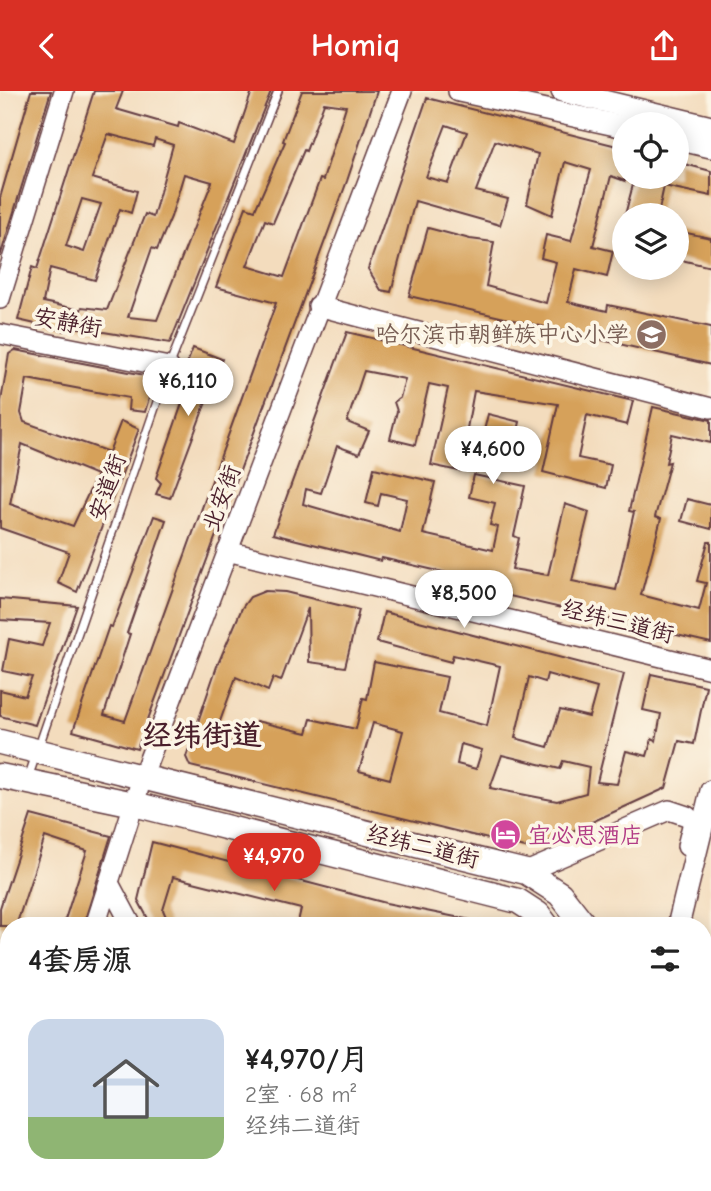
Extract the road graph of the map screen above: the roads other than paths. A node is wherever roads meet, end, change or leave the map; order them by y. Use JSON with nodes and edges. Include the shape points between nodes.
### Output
{"nodes":[{"id":1,"x":64,"y":91,"type":"edge"},
{"id":2,"x":278,"y":91,"type":"edge"},
{"id":3,"x":402,"y":91,"type":"edge"},
{"id":4,"x":459,"y":91,"type":"edge"},
{"id":5,"x":562,"y":91,"type":"edge"},
{"id":6,"x":612,"y":124,"type":"edge"},
{"id":7,"x":711,"y":127,"type":"edge"},
{"id":8,"x":689,"y":141,"type":"edge"},
{"id":9,"x":711,"y":146,"type":"edge"},
{"id":10,"x":0,"y":299,"type":"edge"},
{"id":11,"x":318,"y":306,"type":"junction"},
{"id":12,"x":0,"y":334,"type":"edge"},
{"id":13,"x":169,"y":367,"type":"junction"},
{"id":14,"x":711,"y":408,"type":"edge"},
{"id":15,"x":227,"y":551,"type":"junction"},
{"id":16,"x":711,"y":669,"type":"edge"},
{"id":17,"x":0,"y":742,"type":"edge"},
{"id":18,"x":38,"y":751,"type":"junction"},
{"id":19,"x":0,"y":776,"type":"edge"},
{"id":20,"x":143,"y":777,"type":"junction"},
{"id":21,"x":27,"y":781,"type":"junction"},
{"id":22,"x":709,"y":800,"type":"edge"},
{"id":23,"x":134,"y":804,"type":"junction"},
{"id":24,"x":526,"y":872,"type":"junction"},
{"id":25,"x":109,"y":883,"type":"junction"},
{"id":26,"x":98,"y":917,"type":"edge"},
{"id":27,"x":127,"y":917,"type":"edge"},
{"id":28,"x":540,"y":917,"type":"edge"},
{"id":29,"x":577,"y":917,"type":"edge"},
{"id":30,"x":671,"y":917,"type":"edge"},
{"id":31,"x":680,"y":917,"type":"edge"}],
"edges":[{"from":1,"to":10,"type":"street"},
{"from":2,"to":13,"type":"lane","name":"安道街"},
{"from":3,"to":11,"type":"street","name":"北安街"},
{"from":4,"to":6,"type":"main road"},
{"from":5,"to":7,"type":"main road"},
{"from":8,"to":9,"type":"main road"},
{"from":11,"to":14,"type":"street"},
{"from":11,"to":15,"type":"street","name":"北安街"},
{"from":12,"to":13,"type":"street","name":"安静街"},
{"from":13,"to":18,"type":"lane","name":"安道街"},
{"from":15,"to":16,"type":"street","name":"经纬三道街"},
{"from":15,"to":20,"type":"street","name":"北安街"},
{"from":17,"to":18,"type":"highway","name":"经纬二道街"},
{"from":18,"to":20,"type":"highway","name":"经纬二道街"},
{"from":18,"to":21,"type":"lane","name":"安道街"},
{"from":19,"to":21,"type":"highway","name":"经纬二道街"},
{"from":20,"to":23,"type":"street","name":"北安街"},
{"from":20,"to":24,"type":"highway","name":"经纬二道街"},
{"from":21,"to":23,"type":"highway","name":"经纬二道街"},
{"from":22,"to":31,"type":"main road"},
{"from":23,"to":25,"type":"street","name":"北安街"},
{"from":23,"to":28,"type":"highway","name":"经纬二道街","via":[[518,901]]},
{"from":24,"to":29,"type":"highway","name":"经纬二道街","via":[[559,894]]},
{"from":24,"to":30,"type":"street","via":[[669,810],[693,822]]},
{"from":25,"to":26,"type":"street","name":"北安街"},
{"from":25,"to":27,"type":"street"}]}
